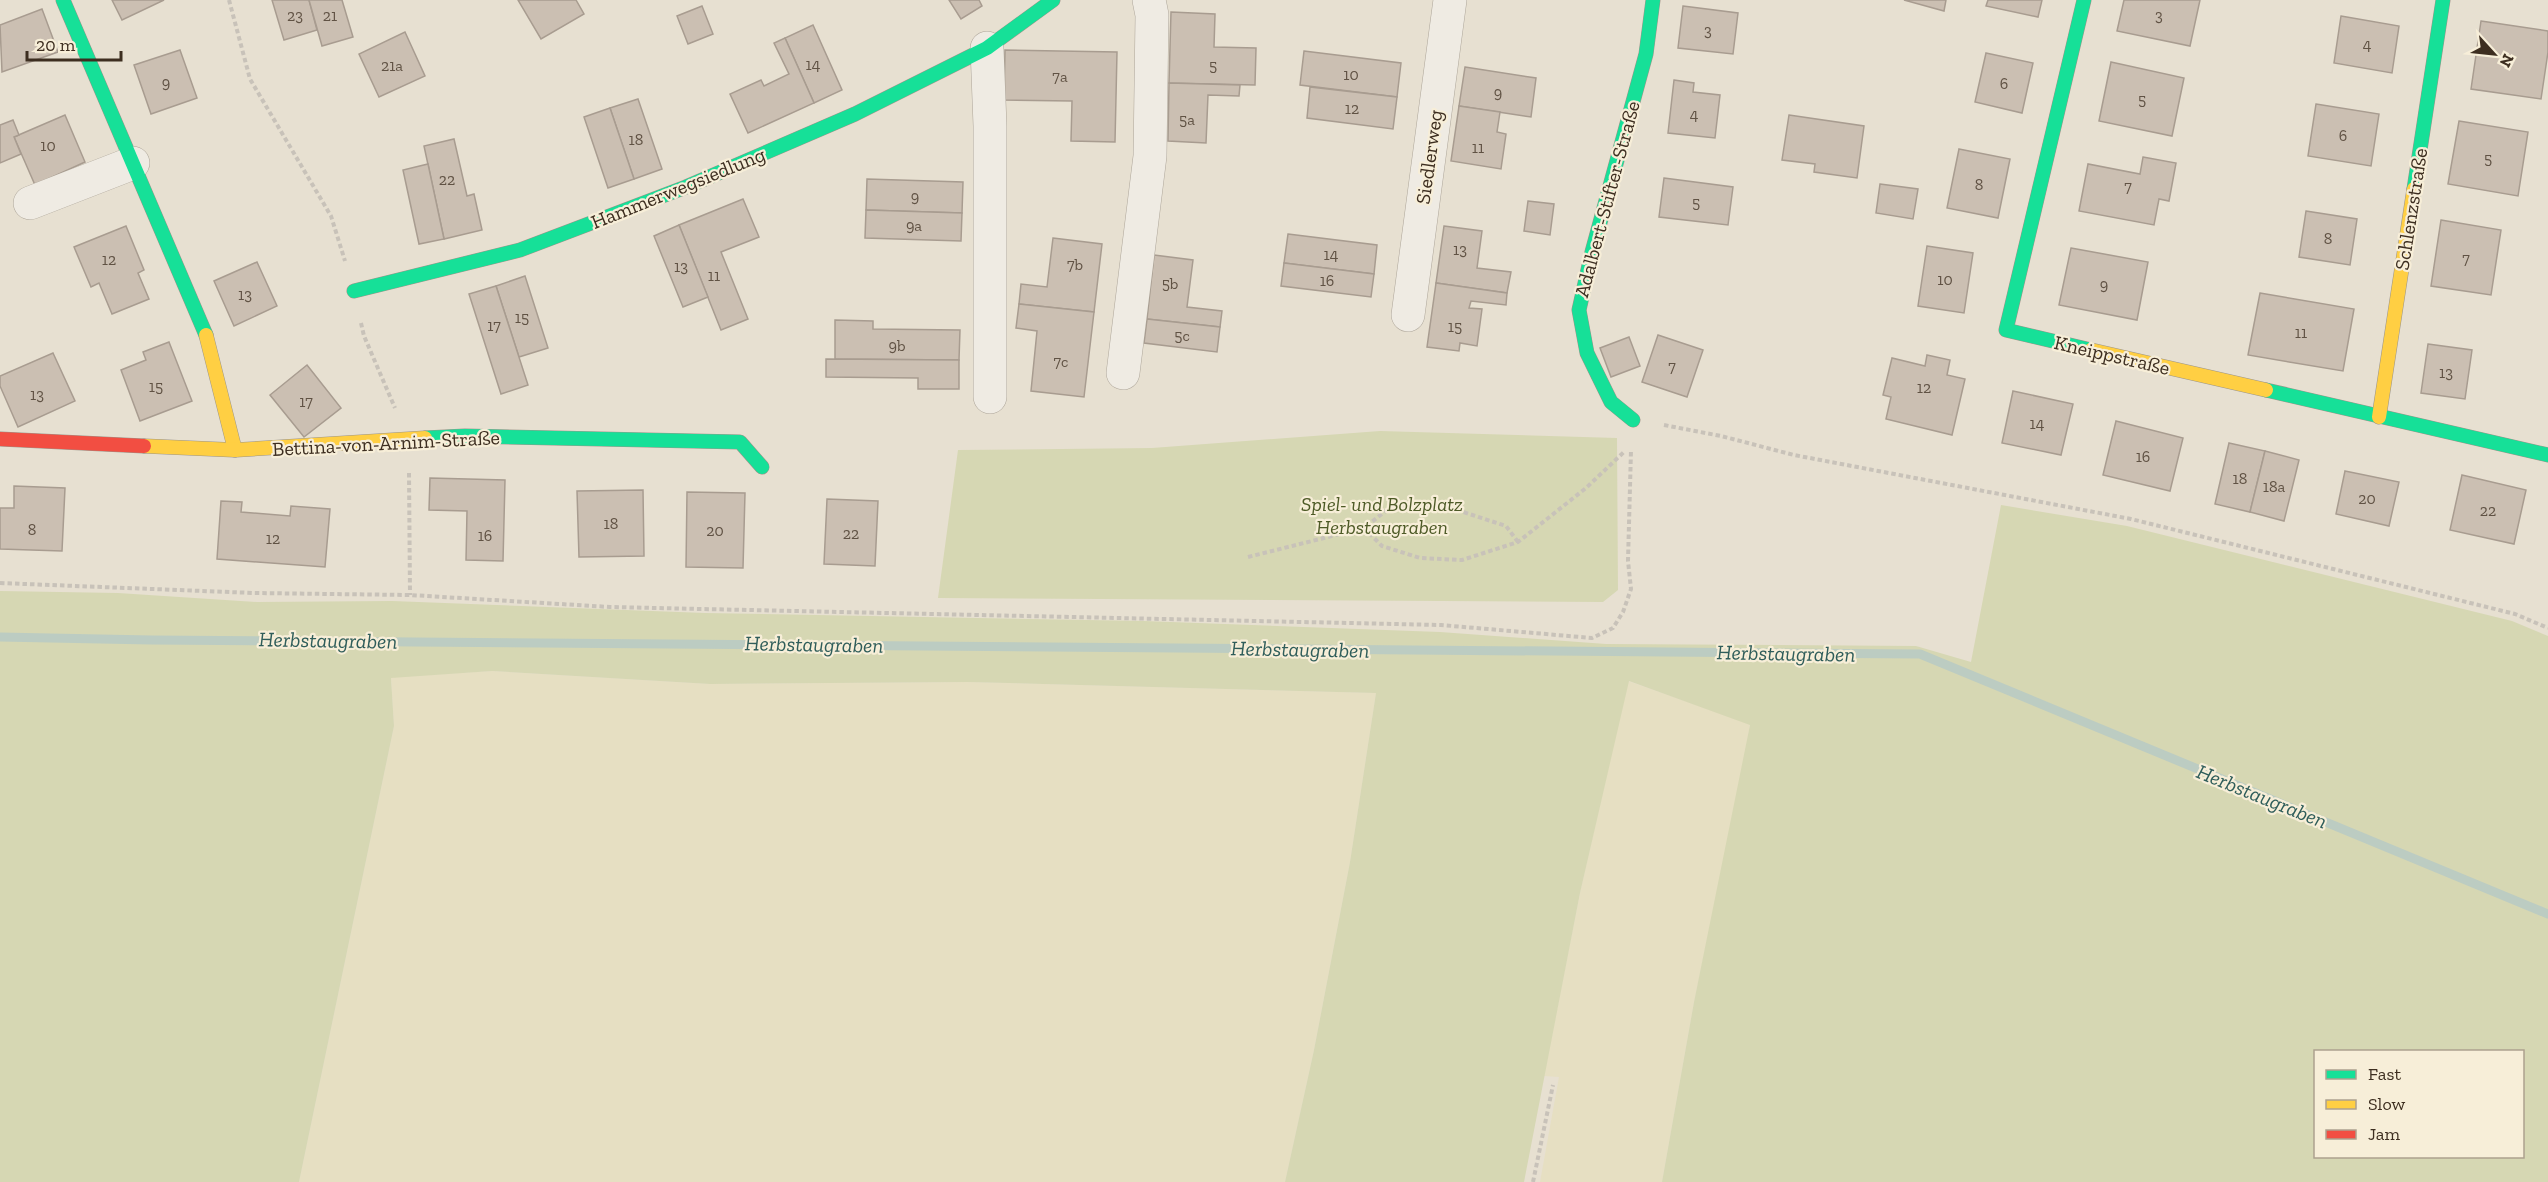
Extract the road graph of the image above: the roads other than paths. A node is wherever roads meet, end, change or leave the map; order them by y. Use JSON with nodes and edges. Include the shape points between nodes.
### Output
{"nodes":[{"id":1,"x":63,"y":0,"type":"edge"},
{"id":2,"x":1053,"y":0,"type":"edge"},
{"id":3,"x":1149,"y":0,"type":"edge"},
{"id":4,"x":1450,"y":0,"type":"edge"},
{"id":5,"x":1653,"y":0,"type":"edge"},
{"id":6,"x":2084,"y":0,"type":"edge"},
{"id":7,"x":2443,"y":0,"type":"edge"},
{"id":8,"x":987,"y":48,"type":"junction"},
{"id":9,"x":132,"y":163,"type":"junction"},
{"id":10,"x":30,"y":203,"type":"dead end"},
{"id":11,"x":354,"y":291,"type":"road end"},
{"id":12,"x":1408,"y":315,"type":"dead end"},
{"id":13,"x":1123,"y":373,"type":"dead end"},
{"id":14,"x":990,"y":397,"type":"dead end"},
{"id":15,"x":2379,"y":417,"type":"junction"},
{"id":16,"x":1633,"y":420,"type":"road end"},
{"id":17,"x":0,"y":439,"type":"edge"},
{"id":18,"x":235,"y":450,"type":"junction"},
{"id":19,"x":2548,"y":455,"type":"edge"},
{"id":20,"x":762,"y":467,"type":"dead end"}],
"edges":[{"from":1,"to":9,"type":"street"},
{"from":2,"to":8,"type":"street","name":"Hammerwegsiedlung"},
{"from":3,"to":13,"type":"street","via":[[1150,156]]},
{"from":4,"to":12,"type":"street","name":"Siedlerweg"},
{"from":5,"to":16,"type":"street","name":"Adalbert-Stifter-Straße","via":[[1646,54],[1579,310],[1587,353],[1611,402]]},
{"from":6,"to":15,"type":"street","name":"Kneippstraße","via":[[2006,330]]},
{"from":7,"to":15,"type":"street","name":"Schlenzstraße"},
{"from":8,"to":11,"type":"street","name":"Hammerwegsiedlung","via":[[855,114],[686,188],[520,250]]},
{"from":8,"to":14,"type":"street"},
{"from":9,"to":10,"type":"street"},
{"from":9,"to":18,"type":"street","via":[[205,333]]},
{"from":15,"to":19,"type":"street","name":"Kneippstraße"},
{"from":17,"to":18,"type":"street","name":"Bettina-von-Arnim-Straße"},
{"from":18,"to":20,"type":"street","name":"Bettina-von-Arnim-Straße","via":[[465,436],[740,442]]}]}
